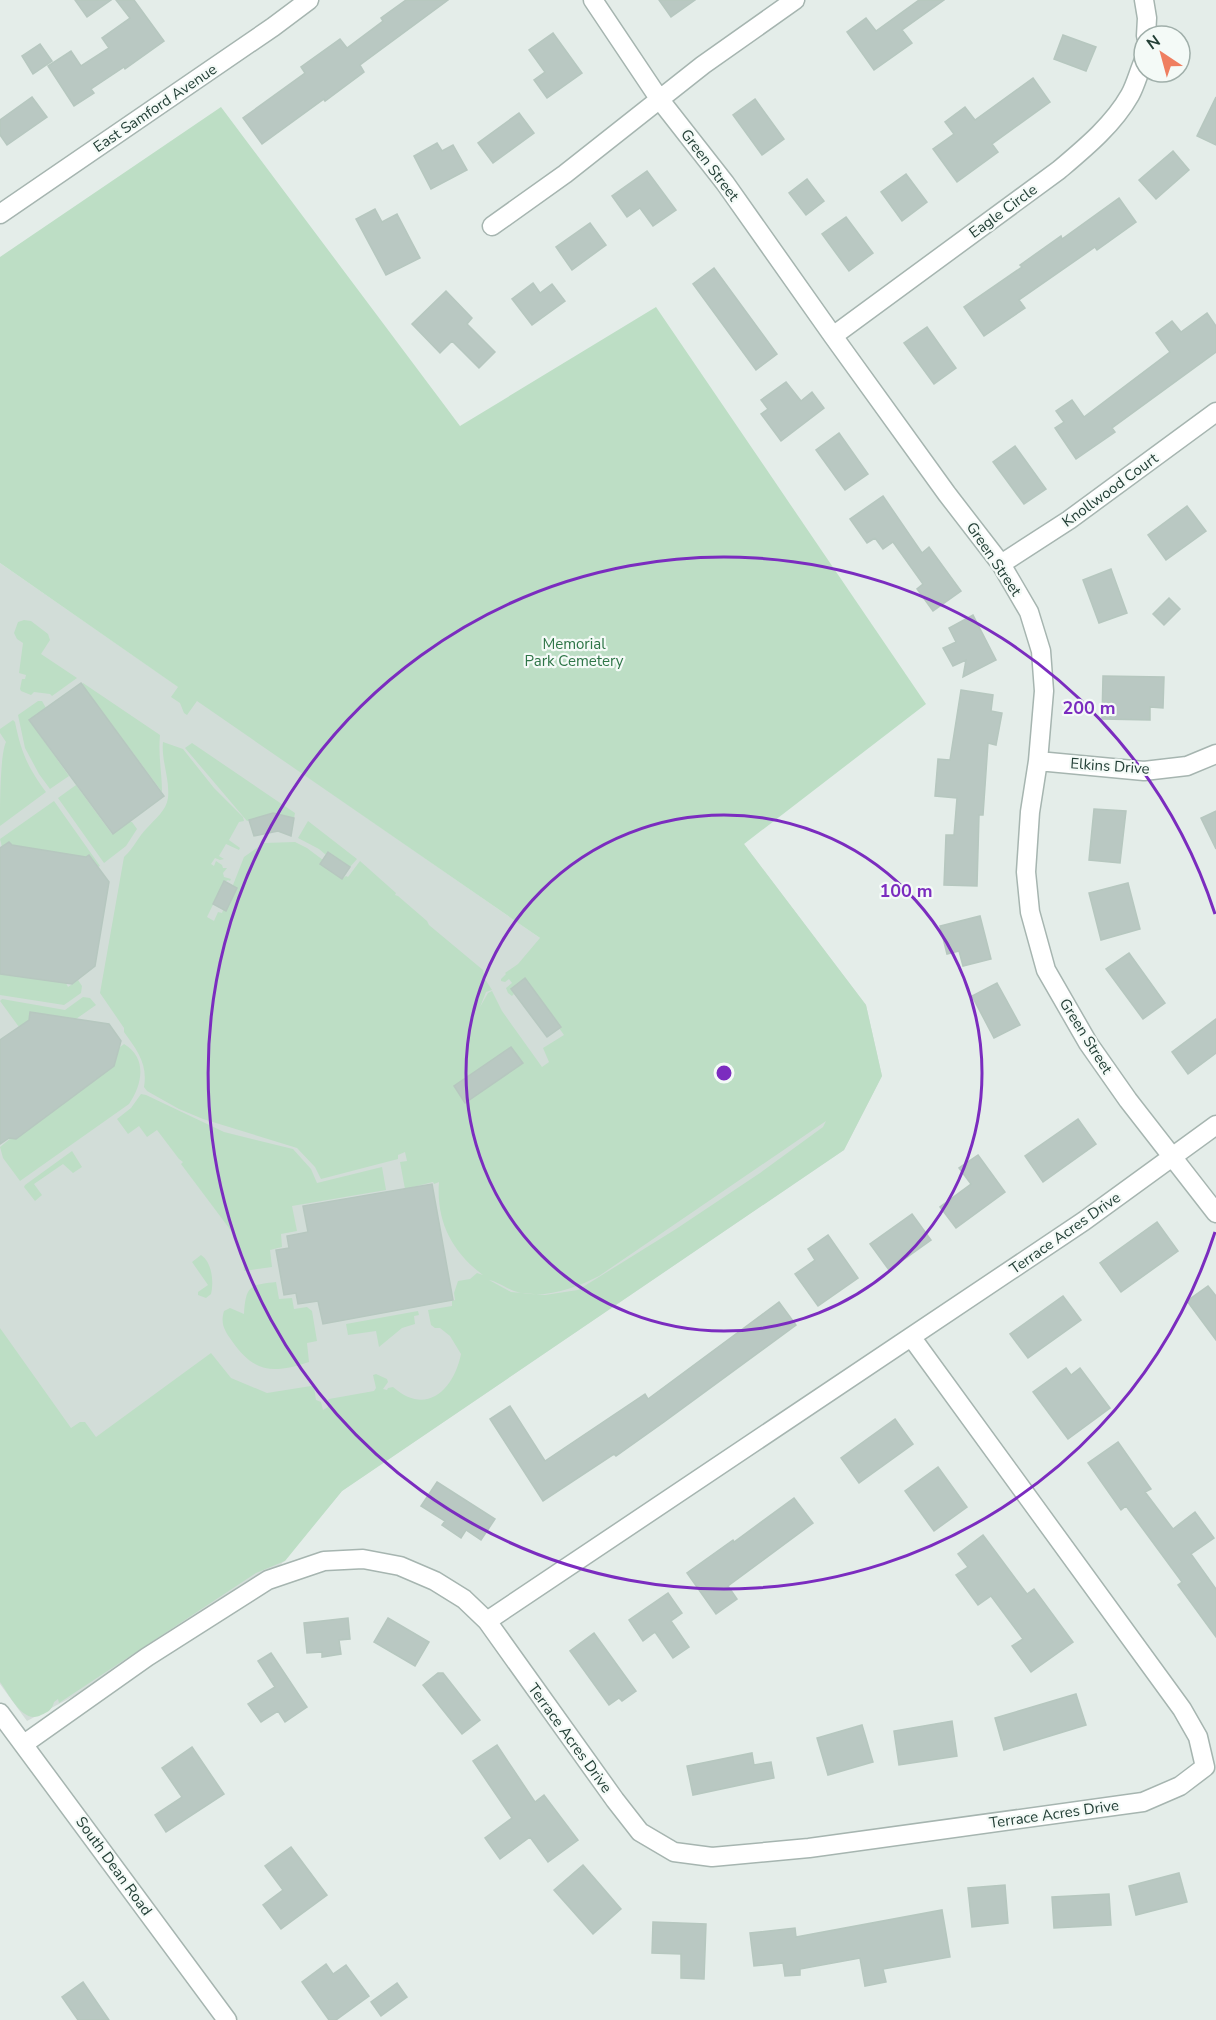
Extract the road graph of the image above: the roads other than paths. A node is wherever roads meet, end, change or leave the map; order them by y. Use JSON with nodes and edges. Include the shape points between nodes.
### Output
{"nodes":[{"id":1,"x":309,"y":0,"type":"edge"},
{"id":2,"x":593,"y":0,"type":"edge"},
{"id":3,"x":795,"y":0,"type":"edge"},
{"id":4,"x":1144,"y":0,"type":"edge"},
{"id":5,"x":1147,"y":24,"type":"edge"},
{"id":6,"x":1134,"y":84,"type":"edge"},
{"id":7,"x":660,"y":100,"type":"junction"},
{"id":8,"x":0,"y":214,"type":"edge"},
{"id":9,"x":492,"y":226,"type":"dead end"},
{"id":10,"x":832,"y":336,"type":"junction"},
{"id":11,"x":1216,"y":412,"type":"edge"},
{"id":12,"x":1001,"y":564,"type":"junction"},
{"id":13,"x":1216,"y":754,"type":"edge"},
{"id":14,"x":1038,"y":761,"type":"junction"},
{"id":15,"x":1216,"y":1125,"type":"edge"},
{"id":16,"x":1174,"y":1157,"type":"junction"},
{"id":17,"x":1216,"y":1213,"type":"edge"},
{"id":18,"x":912,"y":1338,"type":"junction"},
{"id":19,"x":487,"y":1621,"type":"junction"},
{"id":20,"x":0,"y":1713,"type":"edge"},
{"id":21,"x":24,"y":1744,"type":"junction"},
{"id":22,"x":227,"y":2020,"type":"edge"}],
"edges":[{"from":1,"to":8,"type":"street","name":"East Samford Avenue"},
{"from":2,"to":7,"type":"street","name":"Green Street"},
{"from":3,"to":7,"type":"street"},
{"from":4,"to":5,"type":"street"},
{"from":6,"to":10,"type":"street","name":"Eagle Circle","via":[[1105,128],[1059,170]]},
{"from":7,"to":9,"type":"street"},
{"from":7,"to":10,"type":"street","name":"Green Street","via":[[725,183]]},
{"from":10,"to":12,"type":"street","name":"Green Street"},
{"from":11,"to":12,"type":"street","name":"Knollwood Court","via":[[1070,520]]},
{"from":12,"to":14,"type":"street","name":"Green Street","via":[[1029,612],[1041,651],[1044,691]]},
{"from":13,"to":14,"type":"street","name":"Elkins Drive","via":[[1187,766],[1144,771]]},
{"from":14,"to":16,"type":"street","name":"Green Street","via":[[1026,872],[1030,912],[1046,970],[1088,1043]]},
{"from":15,"to":16,"type":"street","name":"Terrace Acres Drive"},
{"from":16,"to":17,"type":"street","name":"Green Street"},
{"from":16,"to":18,"type":"street","name":"Terrace Acres Drive"},
{"from":18,"to":19,"type":"street","name":"Terrace Acres Drive"},
{"from":18,"to":19,"type":"street","name":"Terrace Acres Drive","via":[[1182,1709],[1198,1737],[1205,1767],[1180,1786],[1143,1802],[809,1848],[712,1857],[674,1852],[640,1832]]},
{"from":19,"to":21,"type":"street","name":"Terrace Acres Drive","via":[[464,1599],[400,1566],[363,1559],[324,1561],[268,1580],[147,1657]]},
{"from":20,"to":21,"type":"street","name":"South Dean Road"},
{"from":21,"to":22,"type":"street","name":"South Dean Road"}]}
